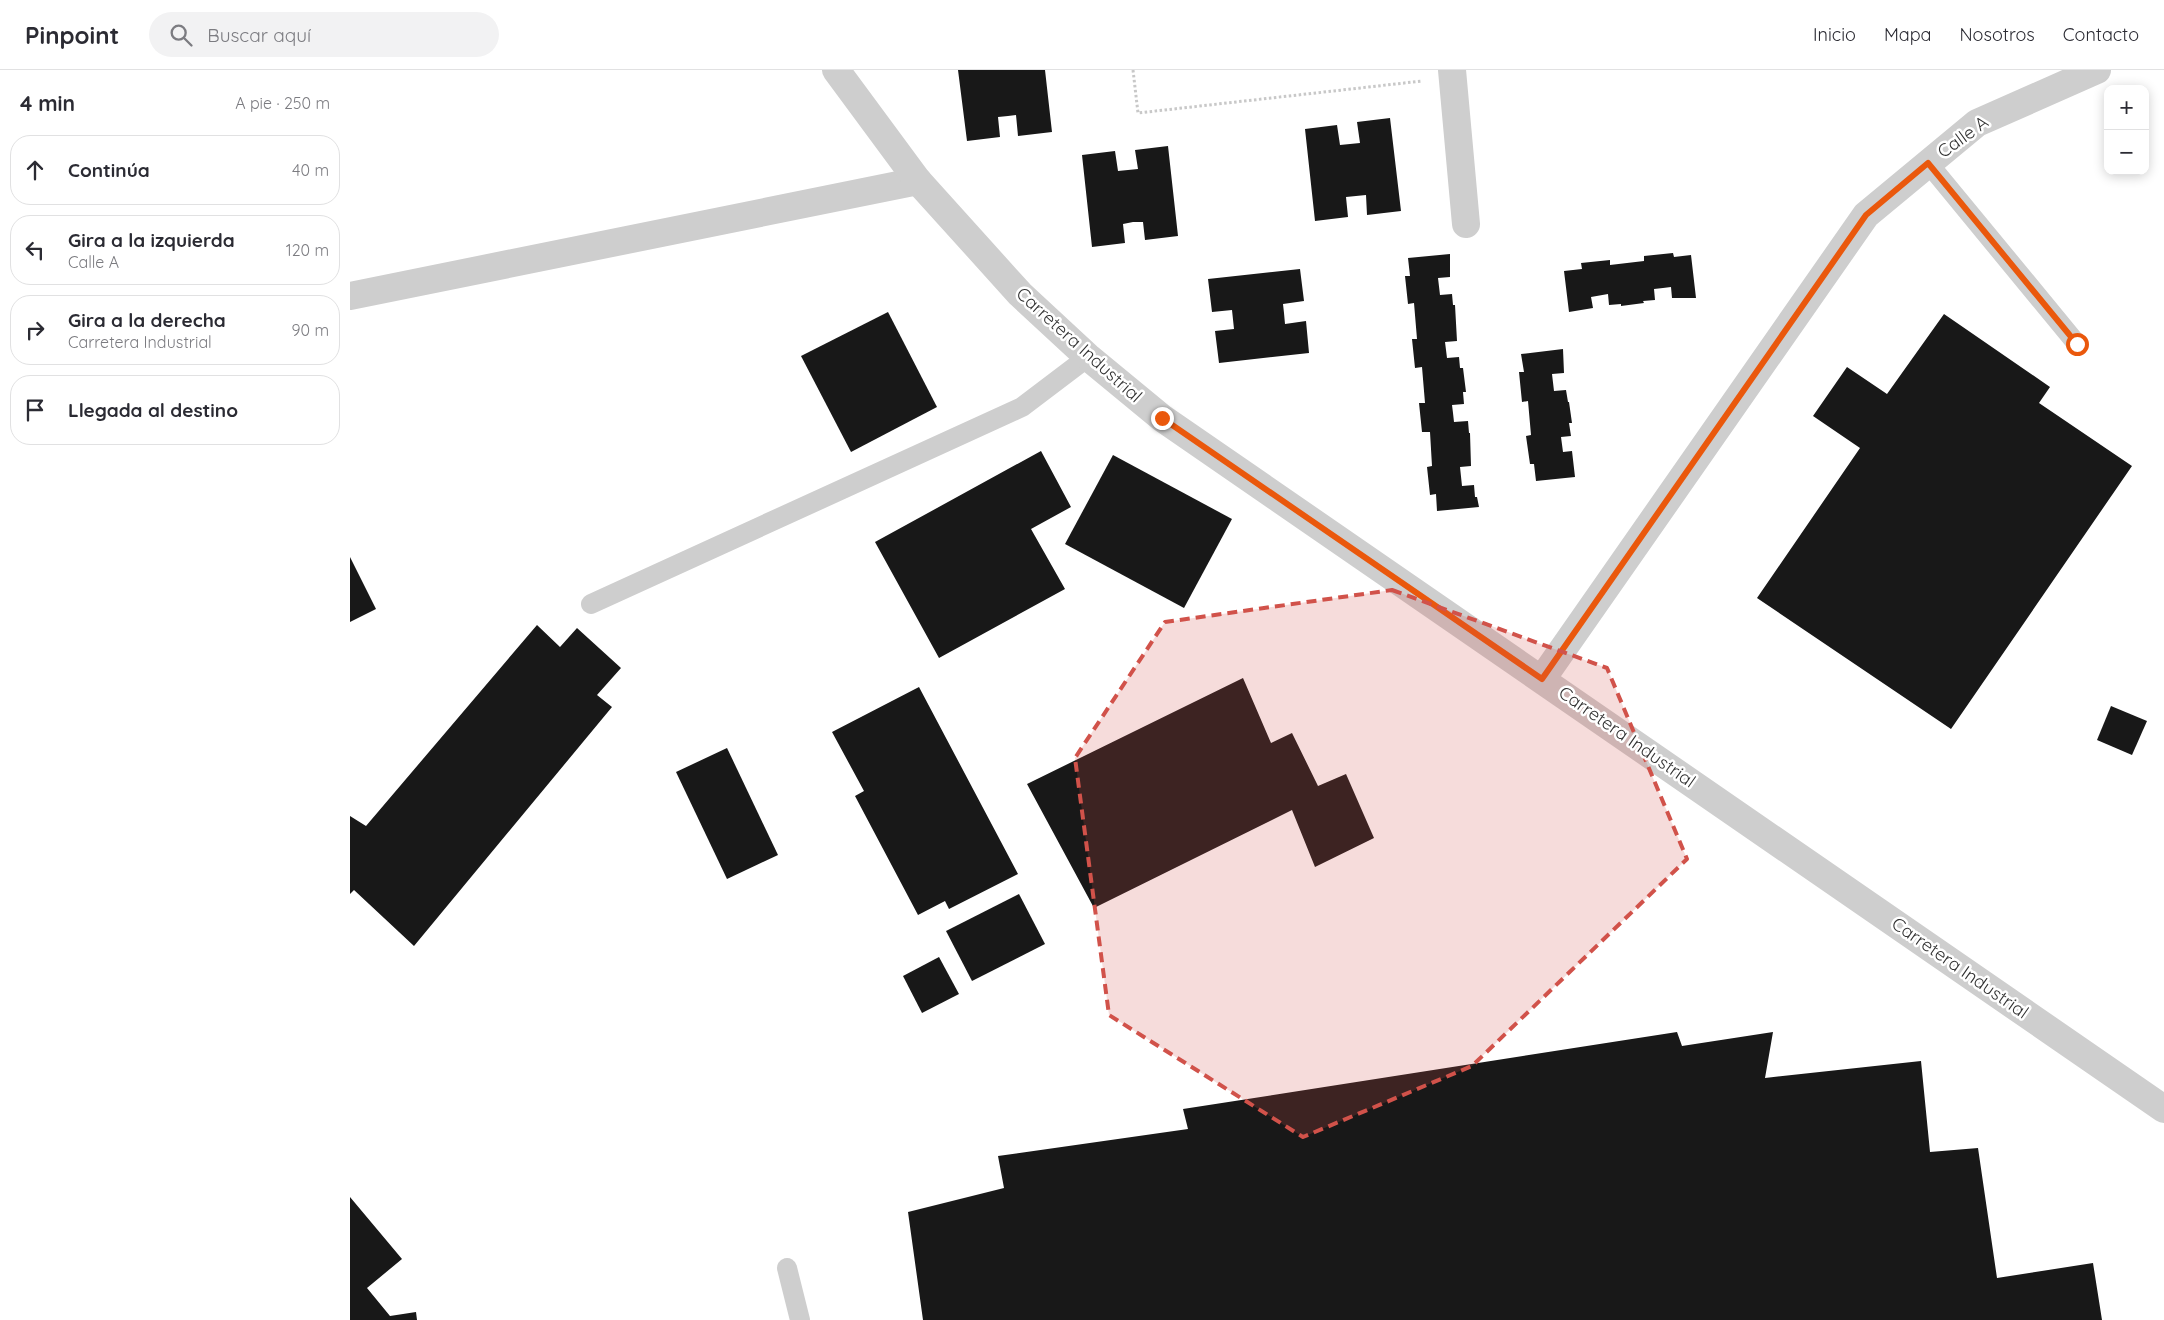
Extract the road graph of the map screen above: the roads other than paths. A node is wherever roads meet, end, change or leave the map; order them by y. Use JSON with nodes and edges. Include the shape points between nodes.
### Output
{"nodes":[{"id":1,"x":836,"y":70,"type":"edge"},
{"id":2,"x":2097,"y":70,"type":"edge"},
{"id":3,"x":1452,"y":74,"type":"edge"},
{"id":4,"x":1928,"y":163,"type":"junction"},
{"id":5,"x":918,"y":181,"type":"junction"},
{"id":6,"x":1466,"y":224,"type":"dead end"},
{"id":7,"x":350,"y":296,"type":"edge"},
{"id":8,"x":2077,"y":344,"type":"dead end"},
{"id":9,"x":1088,"y":357,"type":"junction"},
{"id":10,"x":591,"y":604,"type":"dead end"},
{"id":11,"x":1542,"y":679,"type":"junction"},
{"id":12,"x":2164,"y":1109,"type":"edge"},
{"id":13,"x":787,"y":1268,"type":"dead end"},
{"id":14,"x":800,"y":1320,"type":"edge"}],
"edges":[{"from":1,"to":5,"type":"street","name":"Carretera Industrial"},
{"from":2,"to":4,"type":"street","name":"Calle A","via":[[1977,123]]},
{"from":3,"to":6,"type":"street"},
{"from":4,"to":8,"type":"lane"},
{"from":4,"to":11,"type":"street","name":"Calle A","via":[[1866,215]]},
{"from":5,"to":7,"type":"street"},
{"from":5,"to":9,"type":"street","name":"Carretera Industrial","via":[[1020,294]]},
{"from":9,"to":10,"type":"lane","via":[[1022,407]]},
{"from":9,"to":11,"type":"street","name":"Carretera Industrial","via":[[1162,418]]},
{"from":11,"to":12,"type":"street","name":"Carretera Industrial"},
{"from":13,"to":14,"type":"lane"}]}
